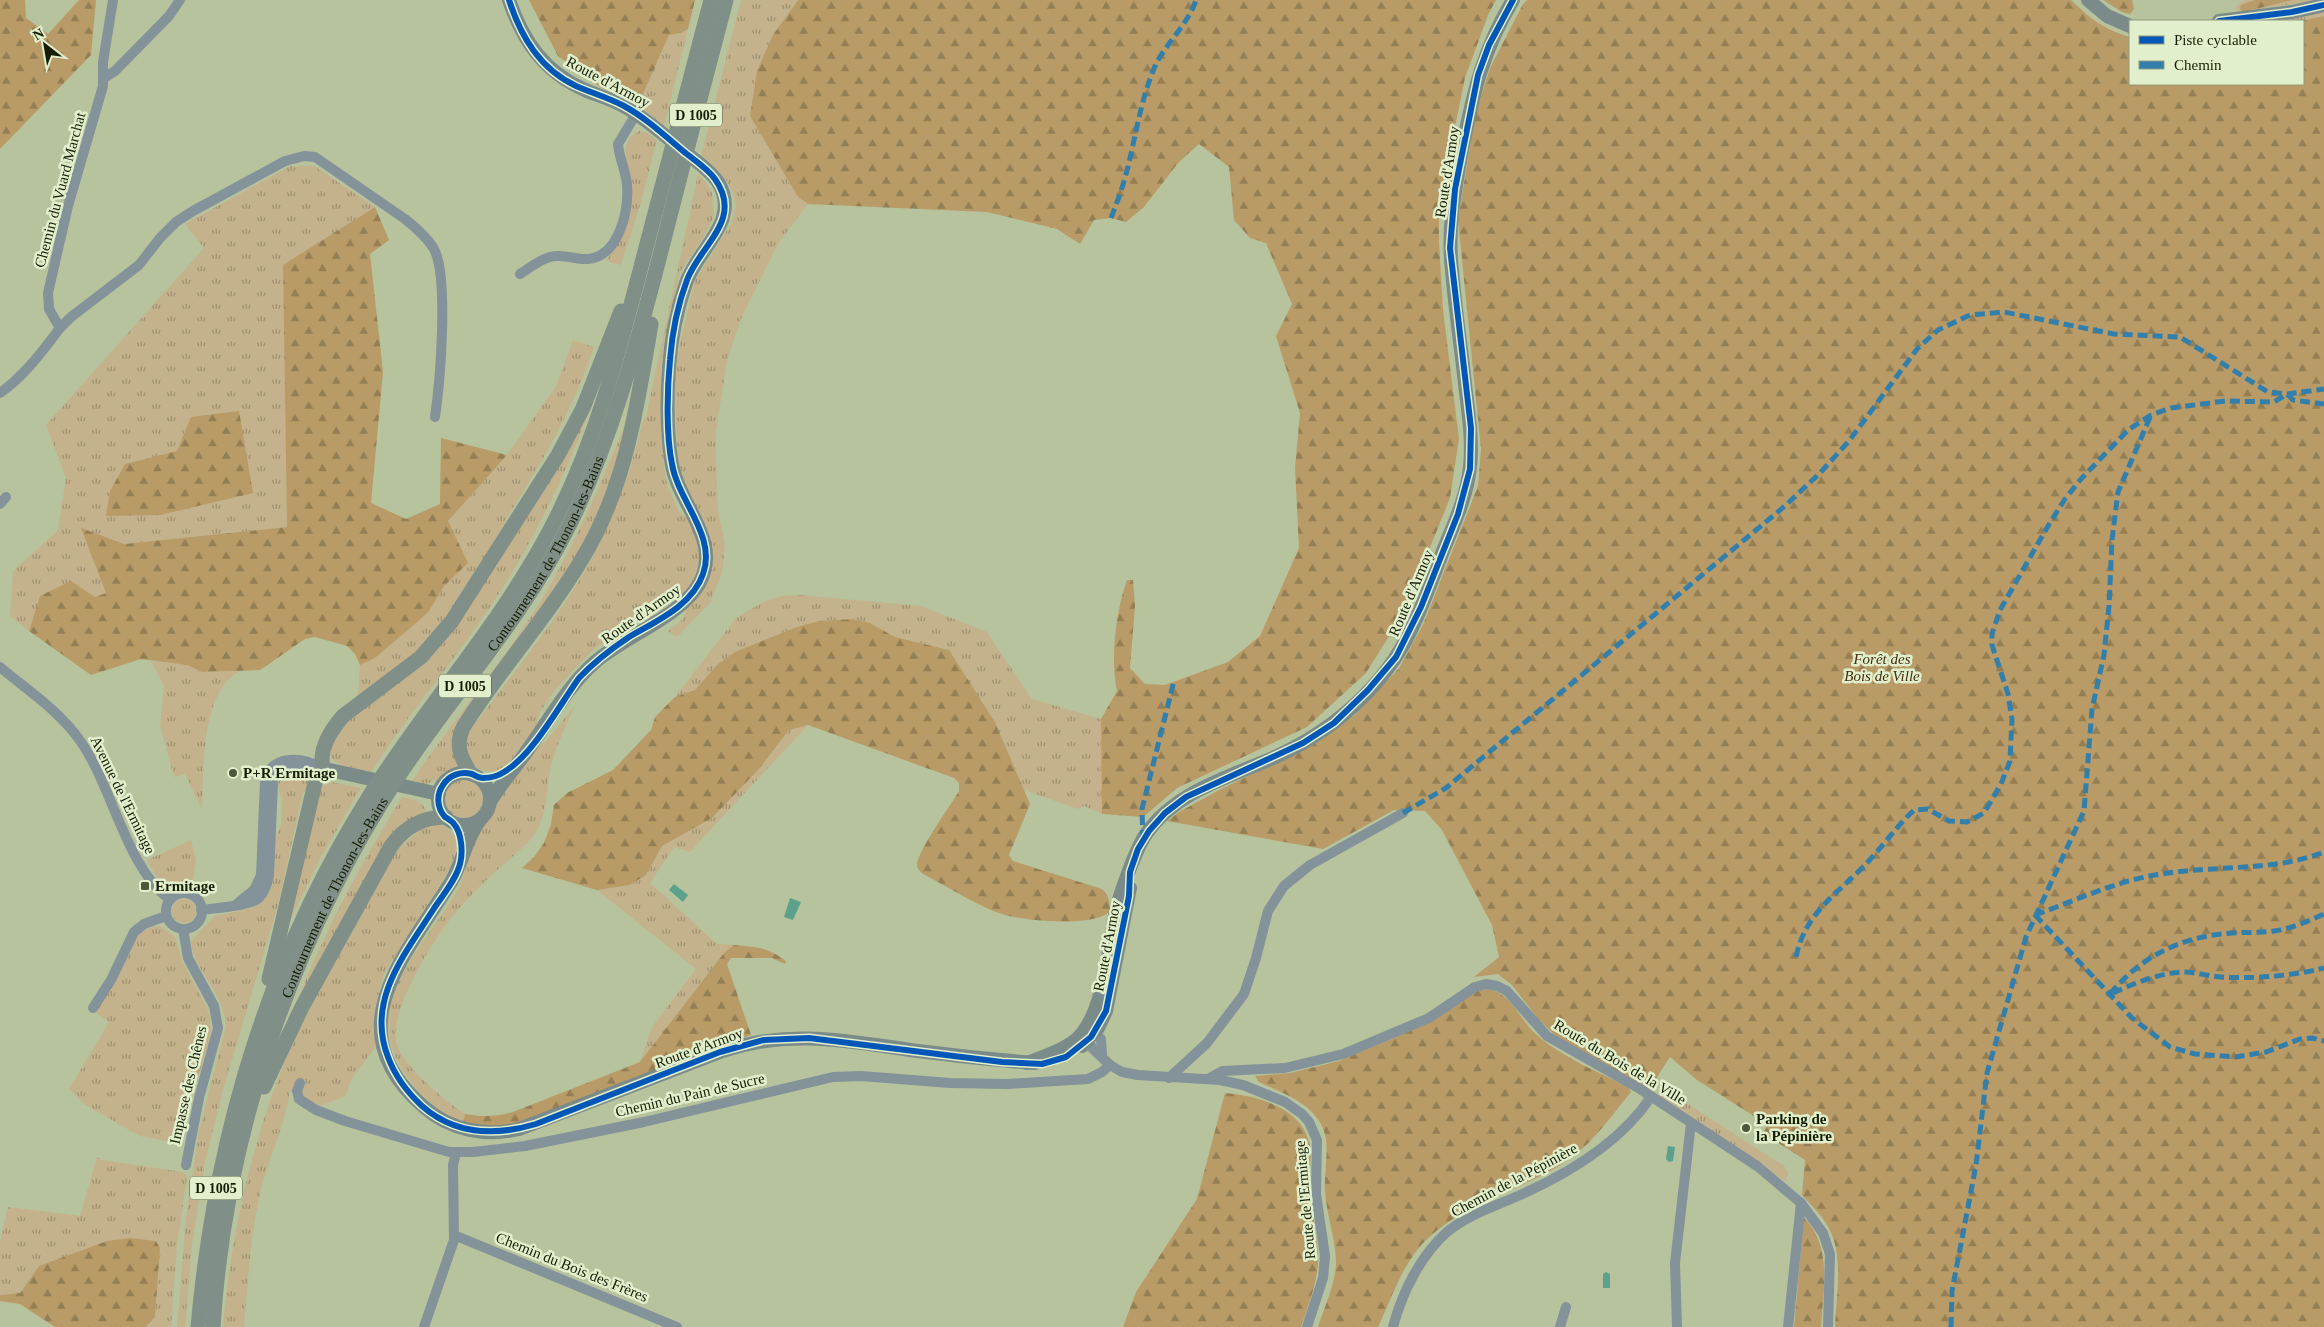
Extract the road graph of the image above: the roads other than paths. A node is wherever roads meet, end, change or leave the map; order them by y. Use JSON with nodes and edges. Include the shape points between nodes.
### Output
{"nodes":[{"id":1,"x":113,"y":0,"type":"edge"},
{"id":2,"x":180,"y":0,"type":"edge"},
{"id":3,"x":509,"y":0,"type":"edge"},
{"id":4,"x":711,"y":0,"type":"edge"},
{"id":5,"x":726,"y":0,"type":"edge"},
{"id":6,"x":1513,"y":0,"type":"edge"},
{"id":7,"x":2088,"y":0,"type":"edge"},
{"id":8,"x":2324,"y":5,"type":"edge"},
{"id":9,"x":2227,"y":20,"type":"edge"},
{"id":10,"x":2129,"y":26,"type":"edge"},
{"id":11,"x":104,"y":78,"type":"junction"},
{"id":12,"x":636,"y":114,"type":"junction"},
{"id":13,"x":666,"y":230,"type":"junction"},
{"id":14,"x":647,"y":243,"type":"junction"},
{"id":15,"x":520,"y":274,"type":"dead end"},
{"id":16,"x":60,"y":328,"type":"junction"},
{"id":17,"x":0,"y":393,"type":"edge"},
{"id":18,"x":434,"y":417,"type":"dead end"},
{"id":19,"x":2,"y":673,"type":"edge"},
{"id":20,"x":518,"y":763,"type":"junction"},
{"id":21,"x":476,"y":776,"type":"junction"},
{"id":22,"x":319,"y":777,"type":"junction"},
{"id":23,"x":439,"y":794,"type":"junction"},
{"id":24,"x":490,"y":802,"type":"junction"},
{"id":25,"x":1403,"y":813,"type":"dead end"},
{"id":26,"x":450,"y":820,"type":"junction"},
{"id":27,"x":480,"y":820,"type":"junction"},
{"id":28,"x":460,"y":862,"type":"junction"},
{"id":29,"x":170,"y":900,"type":"junction"},
{"id":30,"x":201,"y":910,"type":"junction"},
{"id":31,"x":166,"y":916,"type":"junction"},
{"id":32,"x":183,"y":929,"type":"junction"},
{"id":33,"x":93,"y":1008,"type":"dead end"},
{"id":34,"x":1088,"y":1033,"type":"junction"},
{"id":35,"x":251,"y":1051,"type":"junction"},
{"id":36,"x":1110,"y":1065,"type":"junction"},
{"id":37,"x":1169,"y":1078,"type":"junction"},
{"id":38,"x":1208,"y":1079,"type":"junction"},
{"id":39,"x":300,"y":1083,"type":"dead end"},
{"id":40,"x":1651,"y":1097,"type":"junction"},
{"id":41,"x":1691,"y":1123,"type":"junction"},
{"id":42,"x":244,"y":1134,"type":"junction"},
{"id":43,"x":456,"y":1153,"type":"junction"},
{"id":44,"x":186,"y":1165,"type":"dead end"},
{"id":45,"x":1801,"y":1203,"type":"junction"},
{"id":46,"x":454,"y":1235,"type":"junction"},
{"id":47,"x":1566,"y":1307,"type":"dead end"},
{"id":48,"x":198,"y":1327,"type":"edge"},
{"id":49,"x":213,"y":1327,"type":"edge"},
{"id":50,"x":424,"y":1327,"type":"edge"},
{"id":51,"x":678,"y":1327,"type":"edge"},
{"id":52,"x":1308,"y":1327,"type":"edge"},
{"id":53,"x":1392,"y":1327,"type":"edge"},
{"id":54,"x":1560,"y":1327,"type":"edge"},
{"id":55,"x":1677,"y":1327,"type":"edge"},
{"id":56,"x":1788,"y":1327,"type":"edge"},
{"id":57,"x":1828,"y":1327,"type":"edge"}],
"edges":[{"from":1,"to":11,"type":"street","name":"Chemin du Vuard Marchat","via":[[102,62]]},
{"from":2,"to":11,"type":"street","via":[[149,37]]},
{"from":3,"to":12,"type":"main road","name":"Route d'Armoy","via":[[525,39],[551,69],[573,84],[619,103]]},
{"from":4,"to":14,"type":"highway","name":"Contournement de Thonon-les-Bains","number":"D 1005"},
{"from":5,"to":13,"type":"highway","name":"Contournement de Thonon-les-Bains","number":"D 1005"},
{"from":6,"to":34,"type":"main road","name":"Route d'Armoy","via":[[1489,45],[1478,75],[1452,210],[1451,268],[1470,428],[1470,469],[1458,514],[1412,628],[1384,672],[1350,708],[1320,733],[1197,791],[1165,813],[1143,840],[1130,872],[1129,896],[1109,1002],[1104,1017]]},
{"from":7,"to":10,"type":"main road","via":[[2107,16]]},
{"from":8,"to":9,"type":"main road"},
{"from":11,"to":16,"type":"street","name":"Chemin du Vuard Marchat","via":[[57,246],[48,292],[49,309]]},
{"from":12,"to":15,"type":"street","via":[[618,144],[627,196],[618,234],[610,247],[596,258],[546,258]]},
{"from":12,"to":20,"type":"main road","name":"Route d'Armoy","via":[[713,176],[724,201],[724,215],[719,228],[686,282],[670,357],[671,462],[678,489],[704,539],[704,572],[697,587],[679,606],[590,666]]},
{"from":13,"to":21,"type":"highway","number":"D 1005","via":[[635,418],[618,481],[583,559],[461,732],[460,754]]},
{"from":13,"to":42,"type":"highway","name":"Contournement de Thonon-les-Bains","number":"D 1005","via":[[624,389],[587,488],[530,595],[401,773],[358,842],[290,986],[263,1062]]},
{"from":14,"to":22,"type":"highway","number":"D 1005","via":[[583,408],[550,469],[442,634],[409,667],[355,705],[338,722],[323,750]]},
{"from":14,"to":35,"type":"highway","name":"Contournement de Thonon-les-Bains","number":"D 1005","via":[[599,417],[552,525],[500,614],[415,728],[350,829],[291,945]]},
{"from":16,"to":17,"type":"street","via":[[40,356]]},
{"from":16,"to":18,"type":"street","via":[[139,265],[160,238],[192,210],[285,161],[315,157],[405,218],[434,249],[442,276],[443,294],[439,392]]},
{"from":19,"to":29,"type":"street","name":"Avenue de l'Ermitage","via":[[61,718],[82,742],[140,864],[153,884]]},
{"from":20,"to":21,"type":"main road","name":"Route d'Armoy","via":[[496,776]]},
{"from":20,"to":24,"type":"main road","name":"Route d'Armoy"},
{"from":21,"to":23,"type":"main road","via":[[460,774],[449,778]]},
{"from":21,"to":24,"type":"main road","via":[[489,790]]},
{"from":22,"to":23,"type":"main road","via":[[362,777]]},
{"from":22,"to":30,"type":"street","via":[[316,766],[290,759],[280,761],[268,772],[261,875],[254,890],[237,904]]},
{"from":22,"to":35,"type":"highway","number":"D 1005"},
{"from":23,"to":26,"type":"main road","via":[[440,808]]},
{"from":24,"to":27,"type":"main road"},
{"from":25,"to":37,"type":"street","via":[[1310,865],[1284,886],[1268,911],[1244,994],[1207,1043]]},
{"from":26,"to":27,"type":"main road","via":[[469,825]]},
{"from":26,"to":28,"type":"main road","name":"Route d'Armoy","via":[[460,840]]},
{"from":26,"to":42,"type":"highway","number":"D 1005","via":[[421,821],[391,846],[290,1031]]},
{"from":27,"to":28,"type":"main road","name":"Route d'Armoy"},
{"from":28,"to":34,"type":"main road","name":"Route d'Armoy","via":[[391,978],[382,1006],[380,1026],[391,1065],[408,1091],[430,1112],[458,1127],[488,1133],[519,1129],[720,1052],[776,1038],[826,1039],[1027,1063],[1052,1062],[1073,1053]]},
{"from":29,"to":30,"type":"street","via":[[187,894],[196,899]]},
{"from":29,"to":31,"type":"street"},
{"from":30,"to":32,"type":"street","via":[[197,924]]},
{"from":31,"to":32,"type":"street","via":[[172,925]]},
{"from":31,"to":33,"type":"street","via":[[144,924],[134,932],[111,980]]},
{"from":32,"to":44,"type":"street","name":"Impasse des Chênes","via":[[188,958],[214,1006],[218,1028],[197,1106]]},
{"from":34,"to":36,"type":"street","name":"Route du Bois de la Ville","via":[[1093,1049]]},
{"from":35,"to":48,"type":"highway","name":"Contournement de Thonon-les-Bains","number":"D 1005","via":[[233,1111],[215,1192]]},
{"from":36,"to":37,"type":"street","name":"Route du Bois de la Ville","via":[[1129,1074]]},
{"from":36,"to":43,"type":"street","name":"Chemin du Pain de Sucre","via":[[1088,1079],[1007,1084],[833,1077],[635,1124],[508,1148]]},
{"from":37,"to":38,"type":"street","name":"Route du Bois de la Ville"},
{"from":38,"to":40,"type":"street","name":"Route du Bois de la Ville","via":[[1222,1071],[1285,1068],[1343,1054],[1429,1018],[1470,990],[1486,984],[1507,991],[1539,1030],[1554,1042]]},
{"from":38,"to":52,"type":"street","name":"Route de l'Ermitage","via":[[1243,1085],[1270,1095],[1302,1114],[1314,1131],[1316,1194],[1325,1256],[1323,1278]]},
{"from":39,"to":43,"type":"street","name":"Chemin du Pain de Sucre","via":[[296,1091],[299,1099],[323,1113]]},
{"from":40,"to":41,"type":"street","name":"Route du Bois de la Ville"},
{"from":40,"to":53,"type":"street","name":"Chemin de la Pépinière","via":[[1627,1125],[1580,1164],[1472,1215],[1447,1233],[1417,1269]]},
{"from":41,"to":45,"type":"street","name":"Route du Bois de la Ville","via":[[1763,1170]]},
{"from":41,"to":55,"type":"street","via":[[1675,1263]]},
{"from":42,"to":49,"type":"highway","name":"Contournement de Thonon-les-Bains","number":"D 1005","via":[[220,1251]]},
{"from":43,"to":46,"type":"street","via":[[453,1165]]},
{"from":45,"to":56,"type":"street"},
{"from":45,"to":57,"type":"street","name":"Route du Bois de la Ville","via":[[1823,1233],[1830,1254]]},
{"from":46,"to":50,"type":"street"},
{"from":46,"to":51,"type":"street","name":"Chemin du Bois des Frères"},
{"from":47,"to":54,"type":"street"}]}
